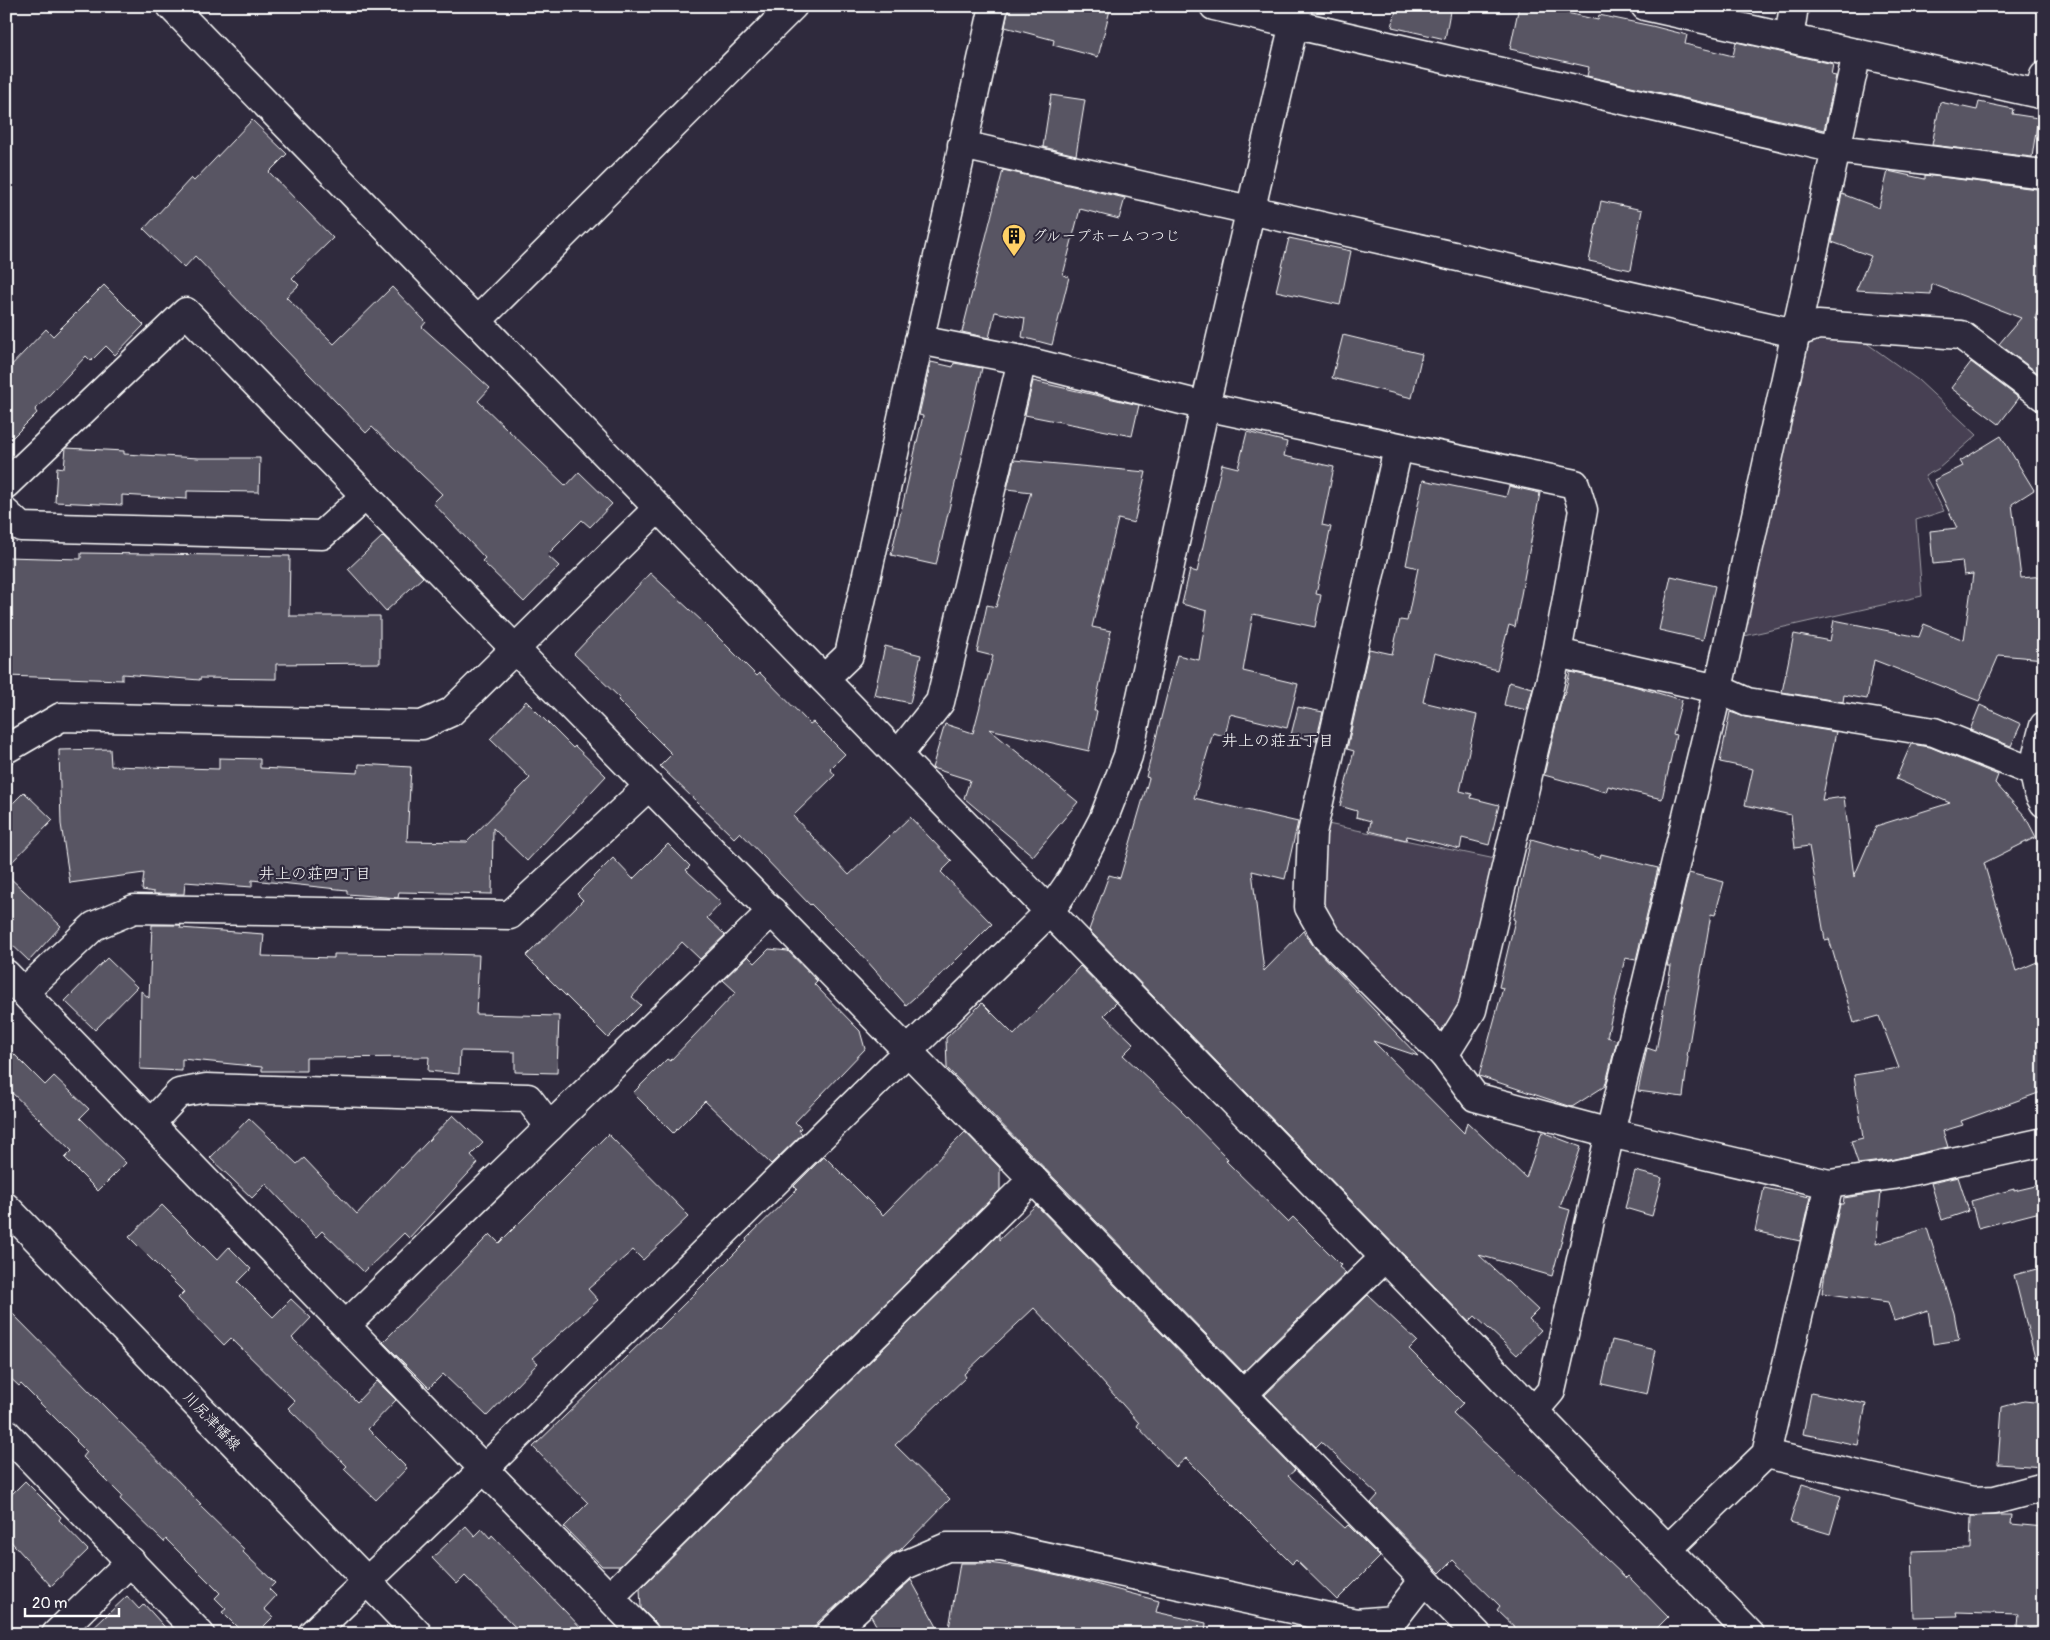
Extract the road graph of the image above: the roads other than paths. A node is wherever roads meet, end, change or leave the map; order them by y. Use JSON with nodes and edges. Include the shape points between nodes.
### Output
{"nodes":[{"id":1,"x":171,"y":6,"type":"edge"},
{"id":2,"x":793,"y":6,"type":"edge"},
{"id":3,"x":994,"y":6,"type":"edge"},
{"id":4,"x":1214,"y":6,"type":"edge"},
{"id":5,"x":1645,"y":6,"type":"edge"},
{"id":6,"x":1794,"y":6,"type":"edge"},
{"id":7,"x":1296,"y":15,"type":"edge"},
{"id":8,"x":1789,"y":38,"type":"junction"},
{"id":9,"x":1857,"y":53,"type":"junction"},
{"id":10,"x":2042,"y":88,"type":"edge"},
{"id":11,"x":962,"y":145,"type":"junction"},
{"id":12,"x":1836,"y":149,"type":"junction"},
{"id":13,"x":2044,"y":174,"type":"edge"},
{"id":14,"x":1251,"y":209,"type":"junction"},
{"id":15,"x":477,"y":321,"type":"junction"},
{"id":16,"x":1795,"y":333,"type":"junction"},
{"id":17,"x":919,"y":340,"type":"junction"},
{"id":18,"x":1022,"y":360,"type":"junction"},
{"id":19,"x":2044,"y":397,"type":"edge"},
{"id":20,"x":1205,"y":406,"type":"junction"},
{"id":21,"x":1398,"y":448,"type":"junction"},
{"id":22,"x":6,"y":484,"type":"edge"},
{"id":23,"x":365,"y":496,"type":"junction"},
{"id":24,"x":658,"y":508,"type":"junction"},
{"id":25,"x":6,"y":514,"type":"edge"},
{"id":26,"x":515,"y":648,"type":"junction"},
{"id":27,"x":1557,"y":653,"type":"junction"},
{"id":28,"x":824,"y":679,"type":"junction"},
{"id":29,"x":1718,"y":689,"type":"junction"},
{"id":30,"x":2044,"y":726,"type":"edge"},
{"id":31,"x":6,"y":749,"type":"edge"},
{"id":32,"x":898,"y":755,"type":"junction"},
{"id":33,"x":2036,"y":773,"type":"junction"},
{"id":34,"x":650,"y":786,"type":"junction"},
{"id":35,"x":2044,"y":803,"type":"edge"},
{"id":36,"x":772,"y":912,"type":"junction"},
{"id":37,"x":1050,"y":912,"type":"junction"},
{"id":38,"x":15,"y":983,"type":"edge"},
{"id":39,"x":907,"y":1050,"type":"junction"},
{"id":40,"x":1444,"y":1056,"type":"junction"},
{"id":41,"x":151,"y":1123,"type":"junction"},
{"id":42,"x":550,"y":1127,"type":"junction"},
{"id":43,"x":1610,"y":1133,"type":"junction"},
{"id":44,"x":2044,"y":1142,"type":"edge"},
{"id":45,"x":1033,"y":1179,"type":"junction"},
{"id":46,"x":1829,"y":1184,"type":"junction"},
{"id":47,"x":6,"y":1207,"type":"edge"},
{"id":48,"x":1385,"y":1257,"type":"junction"},
{"id":49,"x":346,"y":1325,"type":"junction"},
{"id":50,"x":1243,"y":1394,"type":"junction"},
{"id":51,"x":1534,"y":1411,"type":"junction"},
{"id":52,"x":9,"y":1441,"type":"edge"},
{"id":53,"x":1766,"y":1454,"type":"junction"},
{"id":54,"x":484,"y":1469,"type":"junction"},
{"id":55,"x":2044,"y":1487,"type":"edge"},
{"id":56,"x":1668,"y":1549,"type":"junction"},
{"id":57,"x":131,"y":1561,"type":"junction"},
{"id":58,"x":1424,"y":1580,"type":"junction"},
{"id":59,"x":367,"y":1581,"type":"junction"},
{"id":60,"x":610,"y":1597,"type":"junction"},
{"id":61,"x":56,"y":1634,"type":"edge"},
{"id":62,"x":200,"y":1634,"type":"edge"},
{"id":63,"x":312,"y":1634,"type":"edge"},
{"id":64,"x":418,"y":1634,"type":"edge"},
{"id":65,"x":645,"y":1634,"type":"edge"},
{"id":66,"x":829,"y":1634,"type":"edge"},
{"id":67,"x":1477,"y":1634,"type":"edge"},
{"id":68,"x":1750,"y":1634,"type":"edge"}],
"edges":[{"from":1,"to":15,"type":"street"},
{"from":2,"to":15,"type":"street"},
{"from":3,"to":11,"type":"street"},
{"from":4,"to":7,"type":"street"},
{"from":5,"to":8,"type":"street"},
{"from":6,"to":8,"type":"street"},
{"from":7,"to":12,"type":"street"},
{"from":7,"to":14,"type":"street"},
{"from":8,"to":9,"type":"street"},
{"from":9,"to":10,"type":"street"},
{"from":9,"to":12,"type":"street"},
{"from":11,"to":14,"type":"street"},
{"from":11,"to":17,"type":"street"},
{"from":12,"to":13,"type":"street"},
{"from":12,"to":16,"type":"street"},
{"from":14,"to":16,"type":"street"},
{"from":14,"to":20,"type":"street"},
{"from":15,"to":24,"type":"street"},
{"from":16,"to":19,"type":"street","via":[[1818,325],[1960,335]]},
{"from":16,"to":29,"type":"street"},
{"from":17,"to":18,"type":"street"},
{"from":17,"to":28,"type":"street","via":[[849,655]]},
{"from":18,"to":20,"type":"street"},
{"from":18,"to":32,"type":"street","via":[[940,702]]},
{"from":20,"to":21,"type":"street"},
{"from":20,"to":37,"type":"street","via":[[1128,756],[1103,820],[1072,879]]},
{"from":21,"to":27,"type":"street","via":[[1574,484],[1583,510]]},
{"from":21,"to":40,"type":"street","via":[[1312,833],[1309,907],[1326,938]]},
{"from":22,"to":23,"type":"street","via":[[186,312]]},
{"from":23,"to":25,"type":"street","via":[[322,535],[21,527]]},
{"from":23,"to":26,"type":"street"},
{"from":24,"to":26,"type":"street"},
{"from":24,"to":28,"type":"street"},
{"from":26,"to":31,"type":"street","via":[[451,712],[422,725],[62,717]]},
{"from":26,"to":34,"type":"street"},
{"from":27,"to":29,"type":"street"},
{"from":27,"to":40,"type":"street","via":[[1472,1010]]},
{"from":28,"to":32,"type":"street"},
{"from":29,"to":33,"type":"street","via":[[1747,702],[1934,732]]},
{"from":29,"to":43,"type":"street"},
{"from":30,"to":33,"type":"street","via":[[2035,760]]},
{"from":32,"to":37,"type":"street"},
{"from":33,"to":35,"type":"street","via":[[2037,793]]},
{"from":34,"to":36,"type":"street"},
{"from":34,"to":38,"type":"street","via":[[510,915],[134,909],[94,926]]},
{"from":36,"to":39,"type":"street"},
{"from":36,"to":42,"type":"street"},
{"from":37,"to":39,"type":"street"},
{"from":37,"to":48,"type":"street"},
{"from":38,"to":41,"type":"street"},
{"from":39,"to":45,"type":"street"},
{"from":39,"to":54,"type":"street"},
{"from":40,"to":43,"type":"street","via":[[1475,1098]]},
{"from":41,"to":42,"type":"street","via":[[179,1093],[206,1088],[528,1098]]},
{"from":41,"to":49,"type":"street"},
{"from":42,"to":49,"type":"street"},
{"from":43,"to":46,"type":"street"},
{"from":43,"to":51,"type":"street","via":[[1551,1392]]},
{"from":44,"to":46,"type":"street","via":[[1893,1175]]},
{"from":45,"to":50,"type":"street"},
{"from":45,"to":60,"type":"street"},
{"from":46,"to":53,"type":"street"},
{"from":47,"to":59,"type":"street","name":"川尻津幡線"},
{"from":48,"to":50,"type":"street"},
{"from":48,"to":51,"type":"street"},
{"from":49,"to":54,"type":"street"},
{"from":50,"to":58,"type":"street"},
{"from":51,"to":56,"type":"street"},
{"from":52,"to":57,"type":"street"},
{"from":53,"to":55,"type":"street","via":[[1973,1501],[1995,1500]]},
{"from":53,"to":56,"type":"street"},
{"from":54,"to":59,"type":"street"},
{"from":54,"to":60,"type":"street"},
{"from":56,"to":68,"type":"street"},
{"from":57,"to":61,"type":"street"},
{"from":57,"to":62,"type":"street"},
{"from":58,"to":66,"type":"street","via":[[1393,1620],[1356,1623],[1002,1547],[947,1547],[903,1566]]},
{"from":58,"to":67,"type":"street"},
{"from":59,"to":63,"type":"street"},
{"from":59,"to":64,"type":"street","name":"川尻津幡線"},
{"from":60,"to":65,"type":"street"}]}
